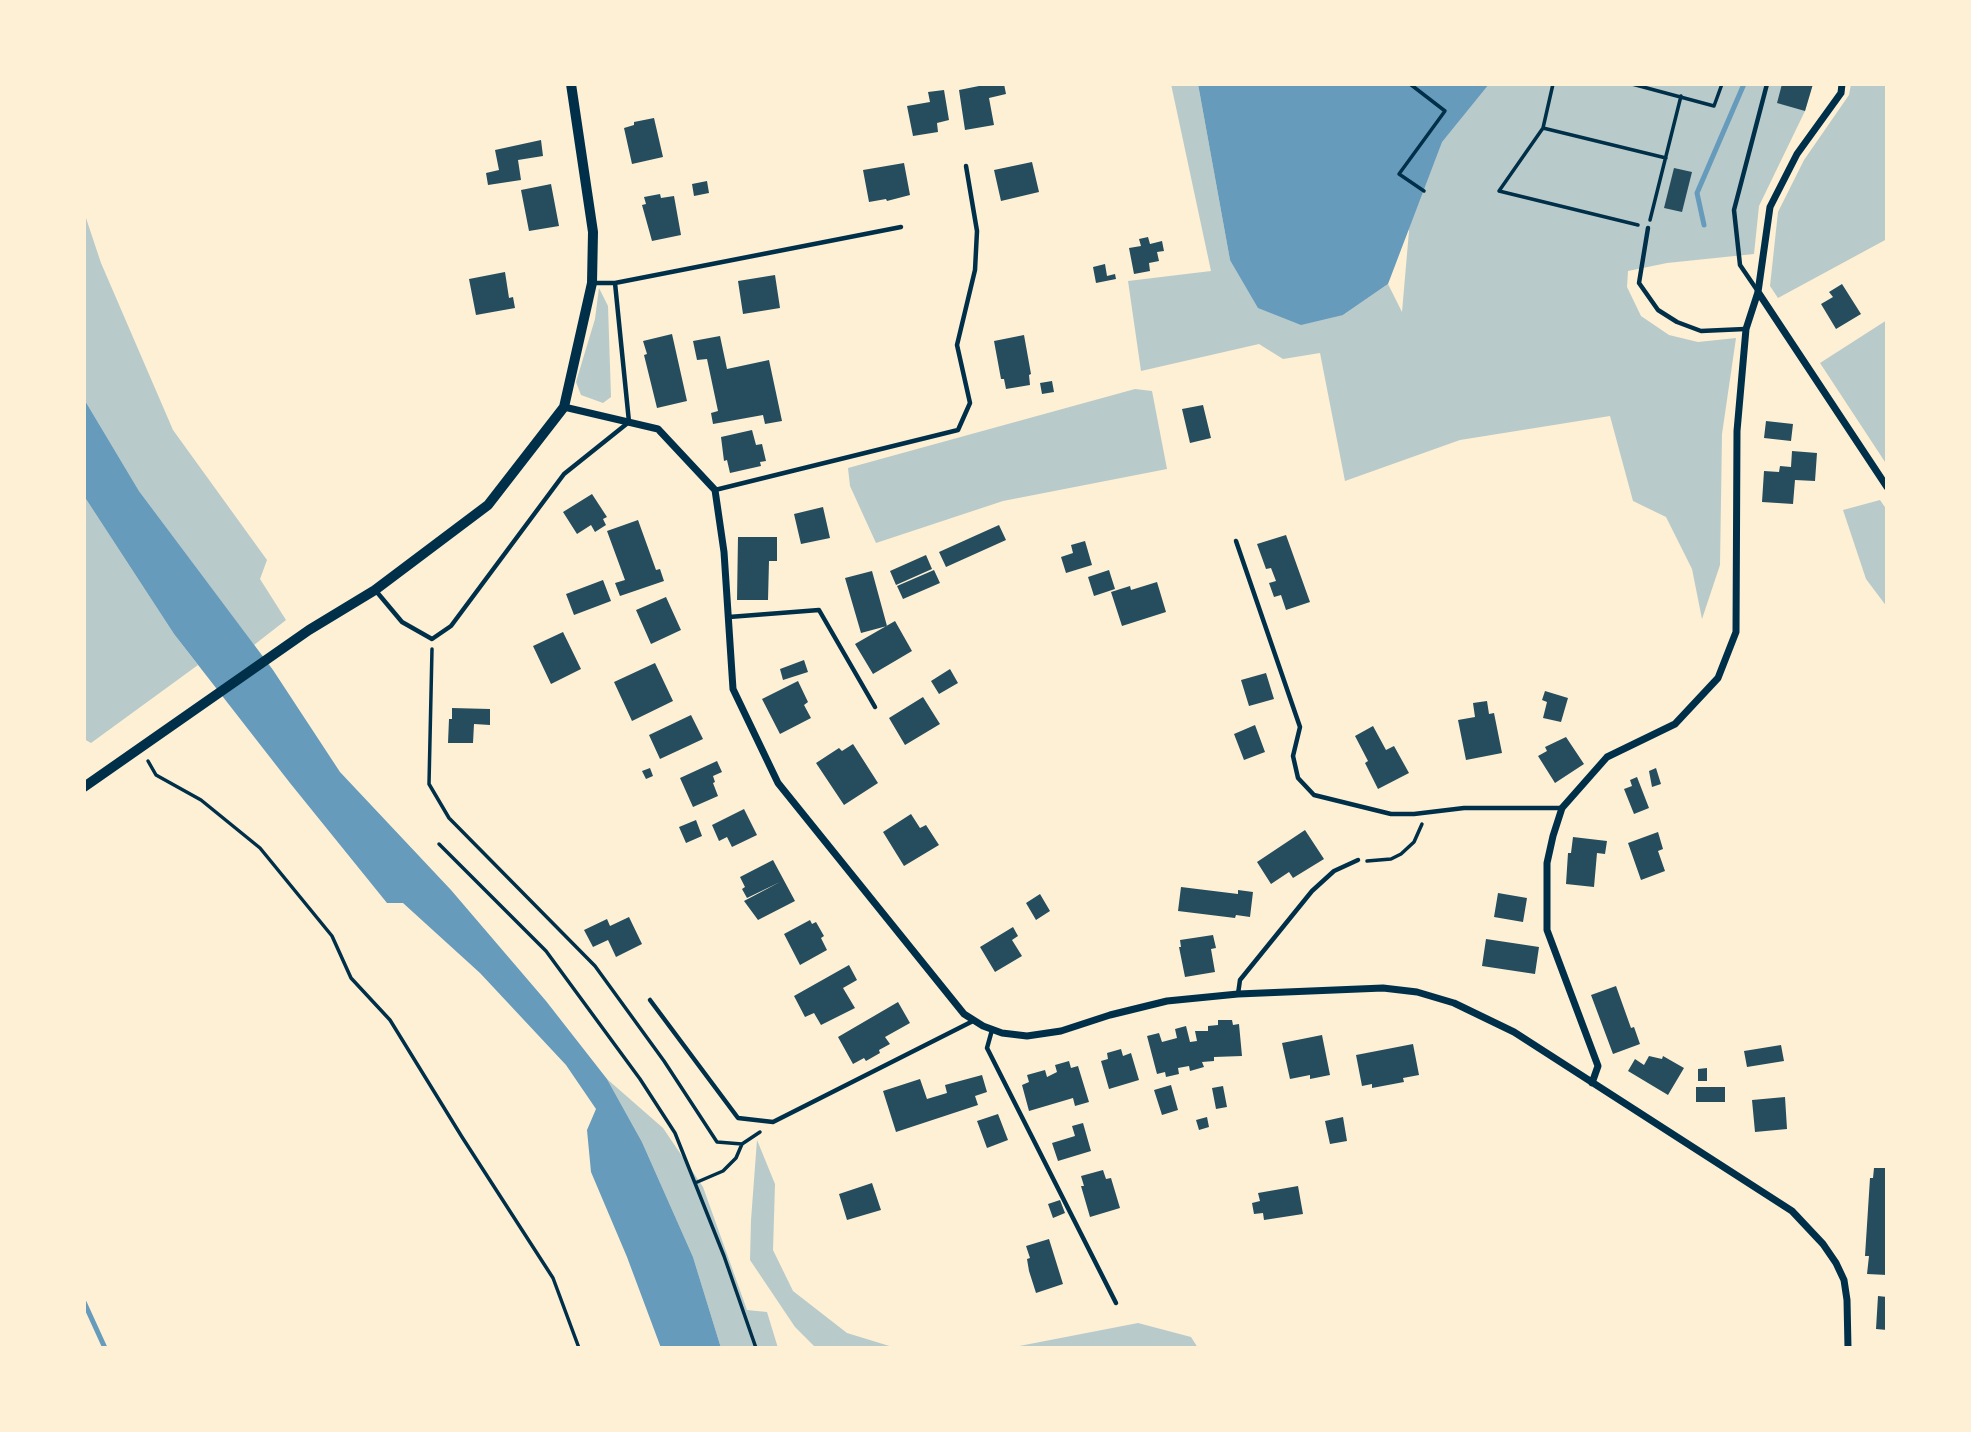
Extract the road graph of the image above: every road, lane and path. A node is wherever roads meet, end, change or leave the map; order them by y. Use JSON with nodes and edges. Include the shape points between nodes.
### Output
{"nodes":[{"id":1,"x":571,"y":84,"type":"edge"},
{"id":2,"x":1410,"y":84,"type":"edge"},
{"id":3,"x":1553,"y":84,"type":"edge"},
{"id":4,"x":1632,"y":84,"type":"edge"},
{"id":5,"x":1722,"y":84,"type":"edge"},
{"id":6,"x":1766,"y":84,"type":"edge"},
{"id":7,"x":1842,"y":84,"type":"edge"},
{"id":8,"x":1681,"y":96,"type":"junction"},
{"id":9,"x":1543,"y":128,"type":"junction"},
{"id":10,"x":1666,"y":158,"type":"junction"},
{"id":11,"x":966,"y":166,"type":"dead end"},
{"id":12,"x":1424,"y":191,"type":"dead end"},
{"id":13,"x":901,"y":227,"type":"dead end"},
{"id":14,"x":1648,"y":228,"type":"junction"},
{"id":15,"x":615,"y":283,"type":"junction"},
{"id":16,"x":592,"y":284,"type":"junction"},
{"id":17,"x":1758,"y":292,"type":"junction"},
{"id":18,"x":1746,"y":329,"type":"junction"},
{"id":19,"x":564,"y":407,"type":"junction"},
{"id":20,"x":629,"y":422,"type":"junction"},
{"id":21,"x":1887,"y":487,"type":"edge"},
{"id":22,"x":715,"y":490,"type":"junction"},
{"id":23,"x":1236,"y":541,"type":"dead end"},
{"id":24,"x":375,"y":590,"type":"junction"},
{"id":25,"x":728,"y":617,"type":"junction"},
{"id":26,"x":432,"y":639,"type":"junction"},
{"id":27,"x":875,"y":707,"type":"dead end"},
{"id":28,"x":140,"y":747,"type":"junction"},
{"id":29,"x":84,"y":787,"type":"edge"},
{"id":30,"x":1562,"y":808,"type":"junction"},
{"id":31,"x":1426,"y":813,"type":"junction"},
{"id":32,"x":439,"y":844,"type":"dead end"},
{"id":33,"x":1358,"y":860,"type":"joint"},
{"id":34,"x":1238,"y":994,"type":"junction"},
{"id":35,"x":650,"y":1000,"type":"dead end"},
{"id":36,"x":974,"y":1021,"type":"junction"},
{"id":37,"x":993,"y":1030,"type":"junction"},
{"id":38,"x":1592,"y":1083,"type":"junction"},
{"id":39,"x":773,"y":1122,"type":"junction"},
{"id":40,"x":742,"y":1144,"type":"junction"},
{"id":41,"x":695,"y":1183,"type":"junction"},
{"id":42,"x":1116,"y":1303,"type":"dead end"},
{"id":43,"x":579,"y":1348,"type":"edge"},
{"id":44,"x":756,"y":1348,"type":"edge"},
{"id":45,"x":1848,"y":1348,"type":"edge"}],
"edges":[{"from":1,"to":16,"type":"street","via":[[593,232]]},
{"from":2,"to":12,"type":"path","via":[[1445,111],[1399,174]]},
{"from":3,"to":9,"type":"path"},
{"from":4,"to":8,"type":"path"},
{"from":5,"to":8,"type":"path","via":[[1714,106]]},
{"from":6,"to":17,"type":"lane","via":[[1734,210],[1740,265]]},
{"from":7,"to":17,"type":"street","via":[[1841,93],[1797,154],[1770,207]]},
{"from":8,"to":10,"type":"path"},
{"from":9,"to":10,"type":"path"},
{"from":9,"to":14,"type":"path","via":[[1499,191]]},
{"from":10,"to":14,"type":"path"},
{"from":11,"to":22,"type":"lane","via":[[977,231],[975,270],[957,345],[970,403],[958,430]]},
{"from":13,"to":15,"type":"lane"},
{"from":14,"to":18,"type":"lane","via":[[1639,283],[1658,310],[1701,331]]},
{"from":15,"to":16,"type":"lane"},
{"from":15,"to":20,"type":"lane"},
{"from":16,"to":19,"type":"street"},
{"from":17,"to":18,"type":"street"},
{"from":17,"to":21,"type":"street"},
{"from":18,"to":30,"type":"street","via":[[1737,431],[1737,632],[1718,678],[1675,724],[1608,757]]},
{"from":19,"to":20,"type":"street"},
{"from":19,"to":24,"type":"street","via":[[488,505]]},
{"from":20,"to":22,"type":"street","via":[[658,429]]},
{"from":20,"to":26,"type":"lane","via":[[564,474],[452,626]]},
{"from":22,"to":25,"type":"street"},
{"from":23,"to":31,"type":"lane","via":[[1300,727],[1293,755],[1298,778],[1314,795],[1391,814]]},
{"from":24,"to":26,"type":"lane","via":[[402,622]]},
{"from":24,"to":28,"type":"street"},
{"from":25,"to":27,"type":"lane","via":[[819,610]]},
{"from":25,"to":36,"type":"street","via":[[733,689],[778,783],[956,1005]]},
{"from":26,"to":40,"type":"path","via":[[429,784],[449,818],[595,966],[718,1142]]},
{"from":28,"to":29,"type":"street"},
{"from":28,"to":43,"type":"path","via":[[156,775],[201,800],[260,848],[332,936],[351,978],[390,1020],[553,1278]]},
{"from":30,"to":31,"type":"lane","via":[[1464,808]]},
{"from":30,"to":38,"type":"street","via":[[1547,863],[1547,930],[1598,1066]]},
{"from":31,"to":33,"type":"path","via":[[1414,842],[1401,853],[1373,862]]},
{"from":32,"to":41,"type":"path","via":[[546,951],[675,1133]]},
{"from":33,"to":34,"type":"lane","via":[[1334,870],[1312,891],[1240,980]]},
{"from":34,"to":37,"type":"street","via":[[1155,1004],[1042,1035]]},
{"from":34,"to":38,"type":"street","via":[[1361,987],[1426,995],[1491,1019]]},
{"from":35,"to":39,"type":"lane","via":[[738,1118]]},
{"from":36,"to":37,"type":"street"},
{"from":36,"to":39,"type":"lane"},
{"from":37,"to":42,"type":"lane","via":[[987,1048]]},
{"from":38,"to":45,"type":"street","via":[[1774,1198],[1810,1228],[1844,1280]]},
{"from":39,"to":40,"type":"path"},
{"from":40,"to":41,"type":"path","via":[[723,1171]]},
{"from":41,"to":44,"type":"path"}]}
